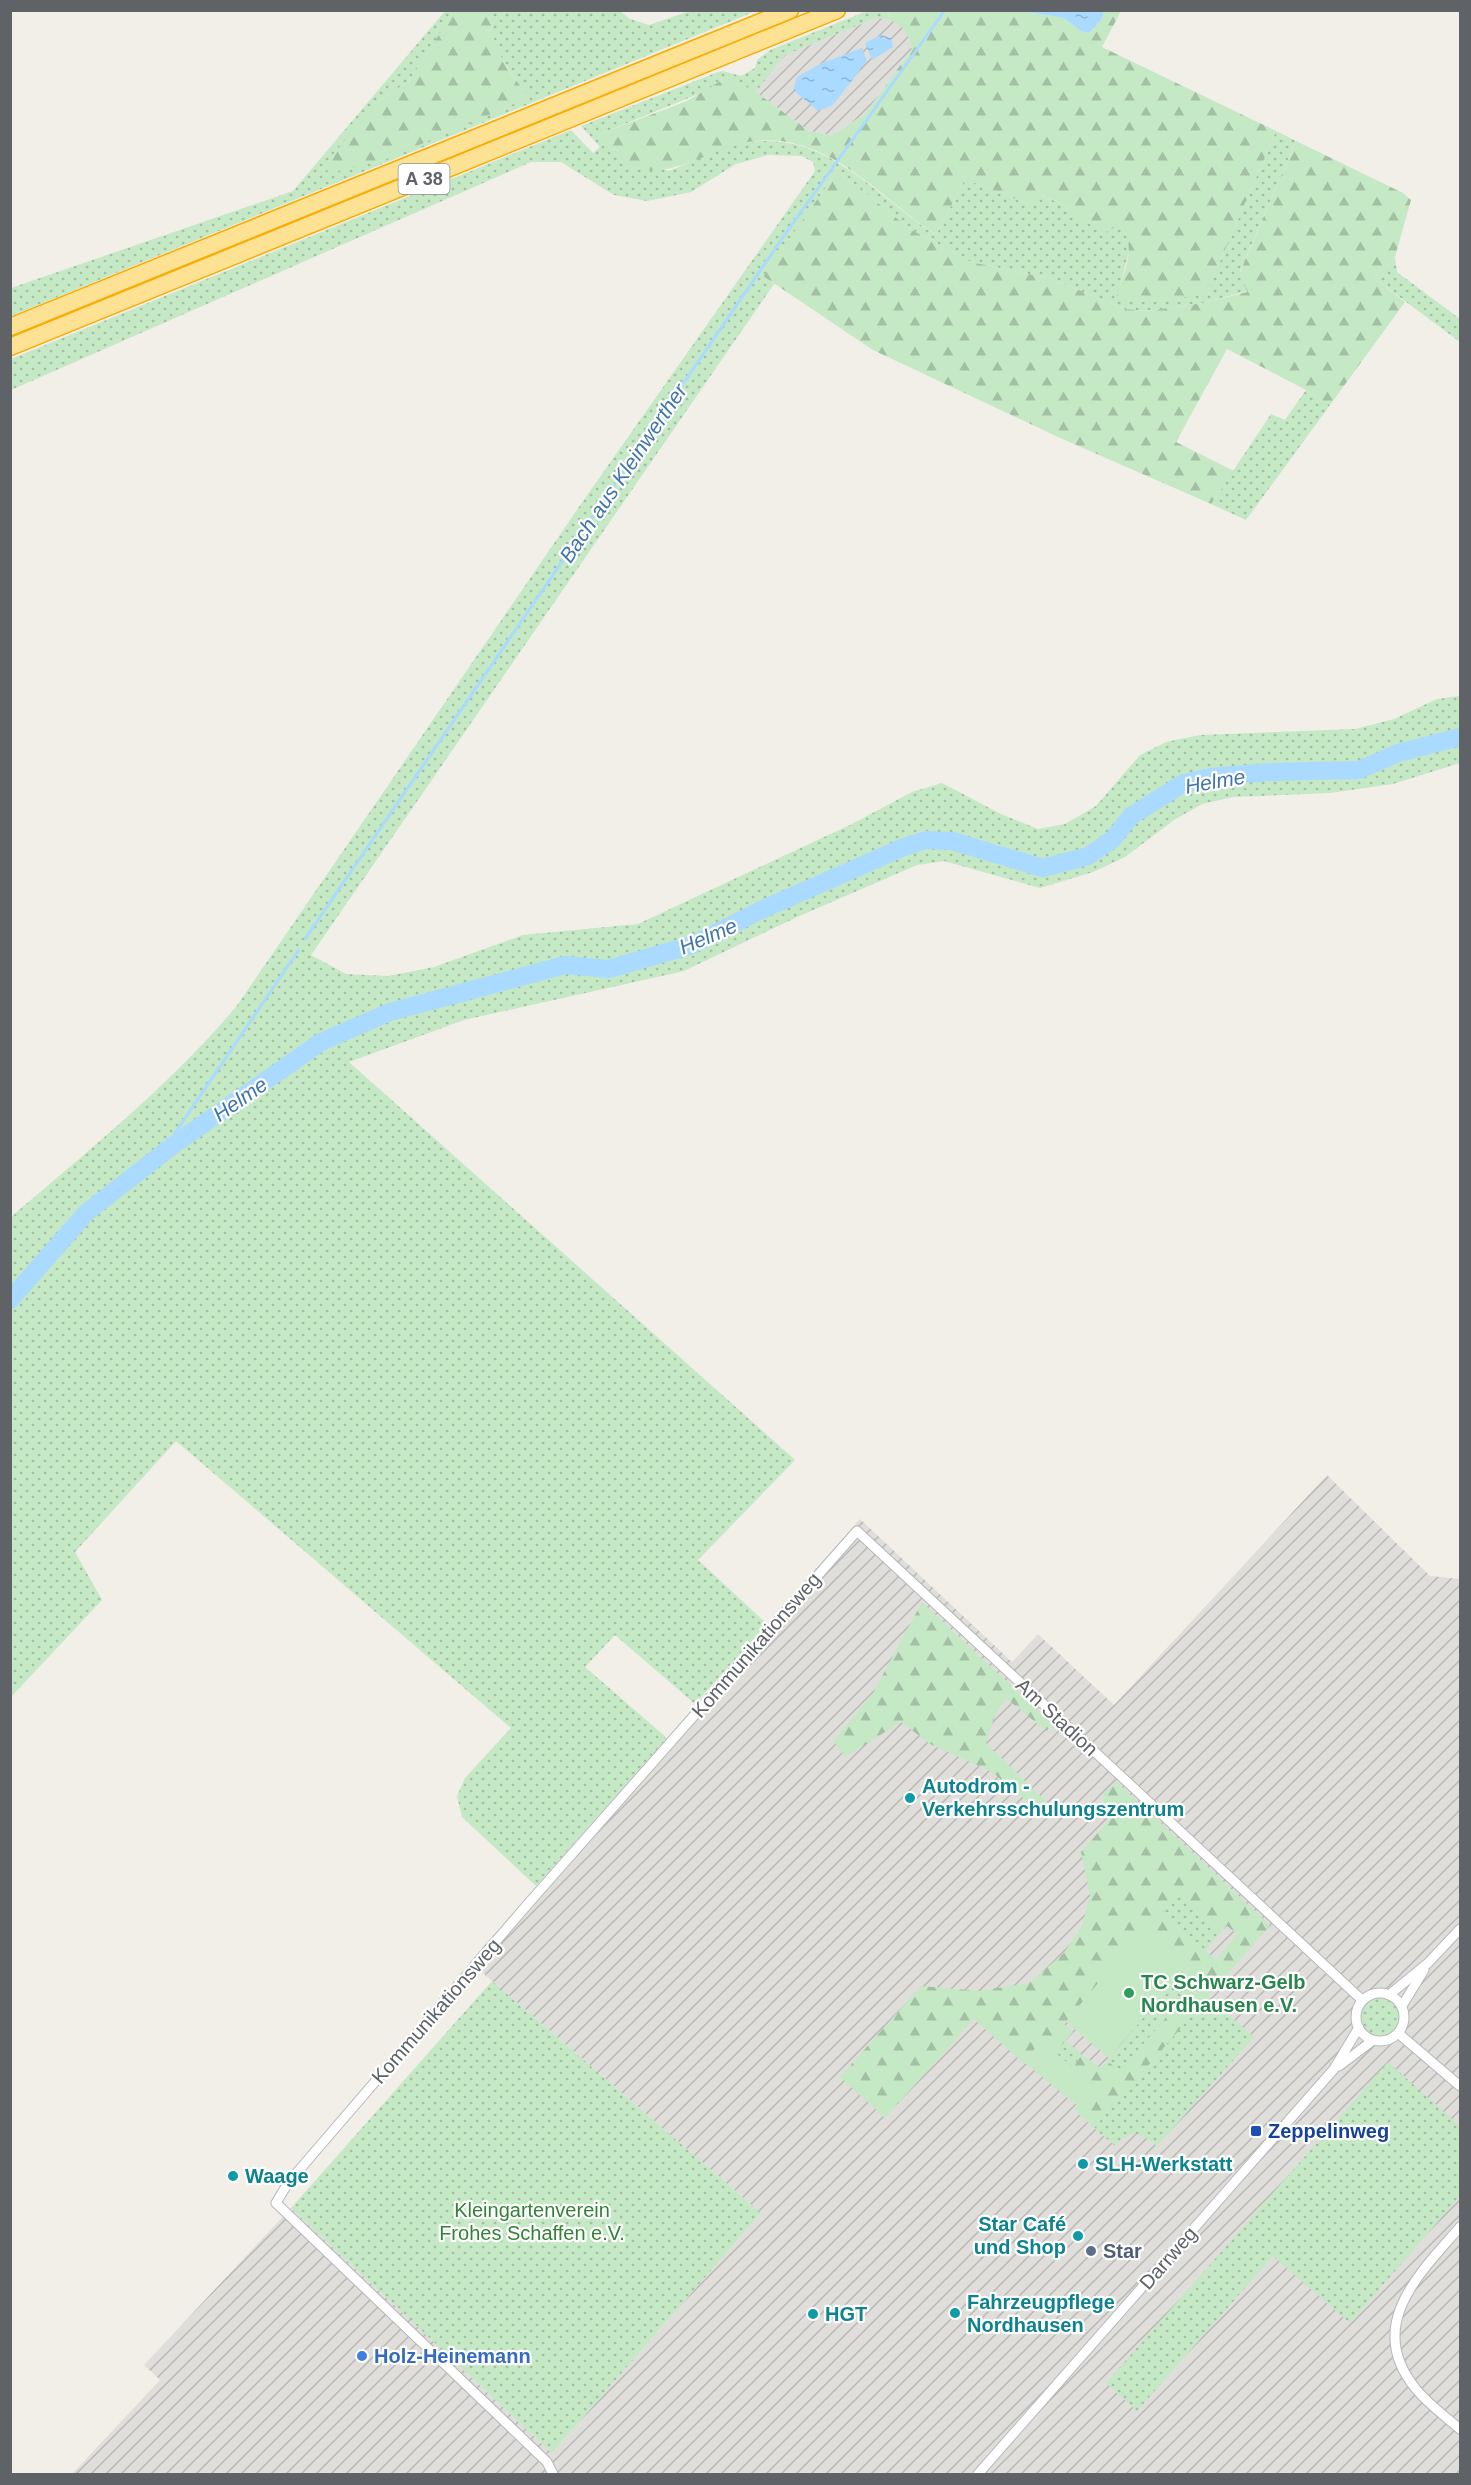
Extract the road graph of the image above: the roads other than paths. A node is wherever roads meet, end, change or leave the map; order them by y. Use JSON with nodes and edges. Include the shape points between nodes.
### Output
{"nodes":[{"id":1,"x":790,"y":10,"type":"edge"},
{"id":2,"x":837,"y":10,"type":"edge"},
{"id":3,"x":10,"y":327,"type":"edge"},
{"id":4,"x":10,"y":347,"type":"edge"},
{"id":5,"x":857,"y":1531,"type":"joint"},
{"id":6,"x":1461,"y":1929,"type":"edge"},
{"id":7,"x":1428,"y":1963,"type":"junction"},
{"id":8,"x":1389,"y":1995,"type":"junction"},
{"id":9,"x":1362,"y":2000,"type":"junction"},
{"id":10,"x":1402,"y":2006,"type":"junction"},
{"id":11,"x":1358,"y":2029,"type":"junction"},
{"id":12,"x":1398,"y":2033,"type":"junction"},
{"id":13,"x":1372,"y":2041,"type":"junction"},
{"id":14,"x":1334,"y":2069,"type":"junction"},
{"id":15,"x":1461,"y":2086,"type":"edge"},
{"id":16,"x":1461,"y":2227,"type":"edge"},
{"id":17,"x":1461,"y":2430,"type":"edge"},
{"id":18,"x":553,"y":2475,"type":"edge"},
{"id":19,"x":978,"y":2475,"type":"edge"}],
"edges":[{"from":1,"to":3,"type":"highway","number":"A 38"},
{"from":2,"to":4,"type":"highway","number":"A 38"},
{"from":5,"to":9,"type":"street","name":"Am Stadion"},
{"from":5,"to":18,"type":"street","name":"Kommunikationsweg","via":[[505,1930],[288,2183],[276,2203],[539,2455]]},
{"from":6,"to":7,"type":"street"},
{"from":7,"to":8,"type":"street"},
{"from":7,"to":10,"type":"street"},
{"from":8,"to":9,"type":"street","via":[[1375,1994]]},
{"from":8,"to":10,"type":"street"},
{"from":9,"to":11,"type":"street","name":"Darrweg","via":[[1356,2014]]},
{"from":10,"to":12,"type":"street","via":[[1404,2019]]},
{"from":11,"to":13,"type":"street"},
{"from":11,"to":14,"type":"street","name":"Darrweg"},
{"from":12,"to":13,"type":"street","name":"Darrweg","via":[[1386,2041]]},
{"from":12,"to":15,"type":"street"},
{"from":13,"to":14,"type":"street","name":"Darrweg"},
{"from":14,"to":19,"type":"street","name":"Darrweg"},
{"from":16,"to":17,"type":"street","via":[[1412,2283],[1400,2305],[1395,2342],[1401,2367],[1416,2390]]}]}
